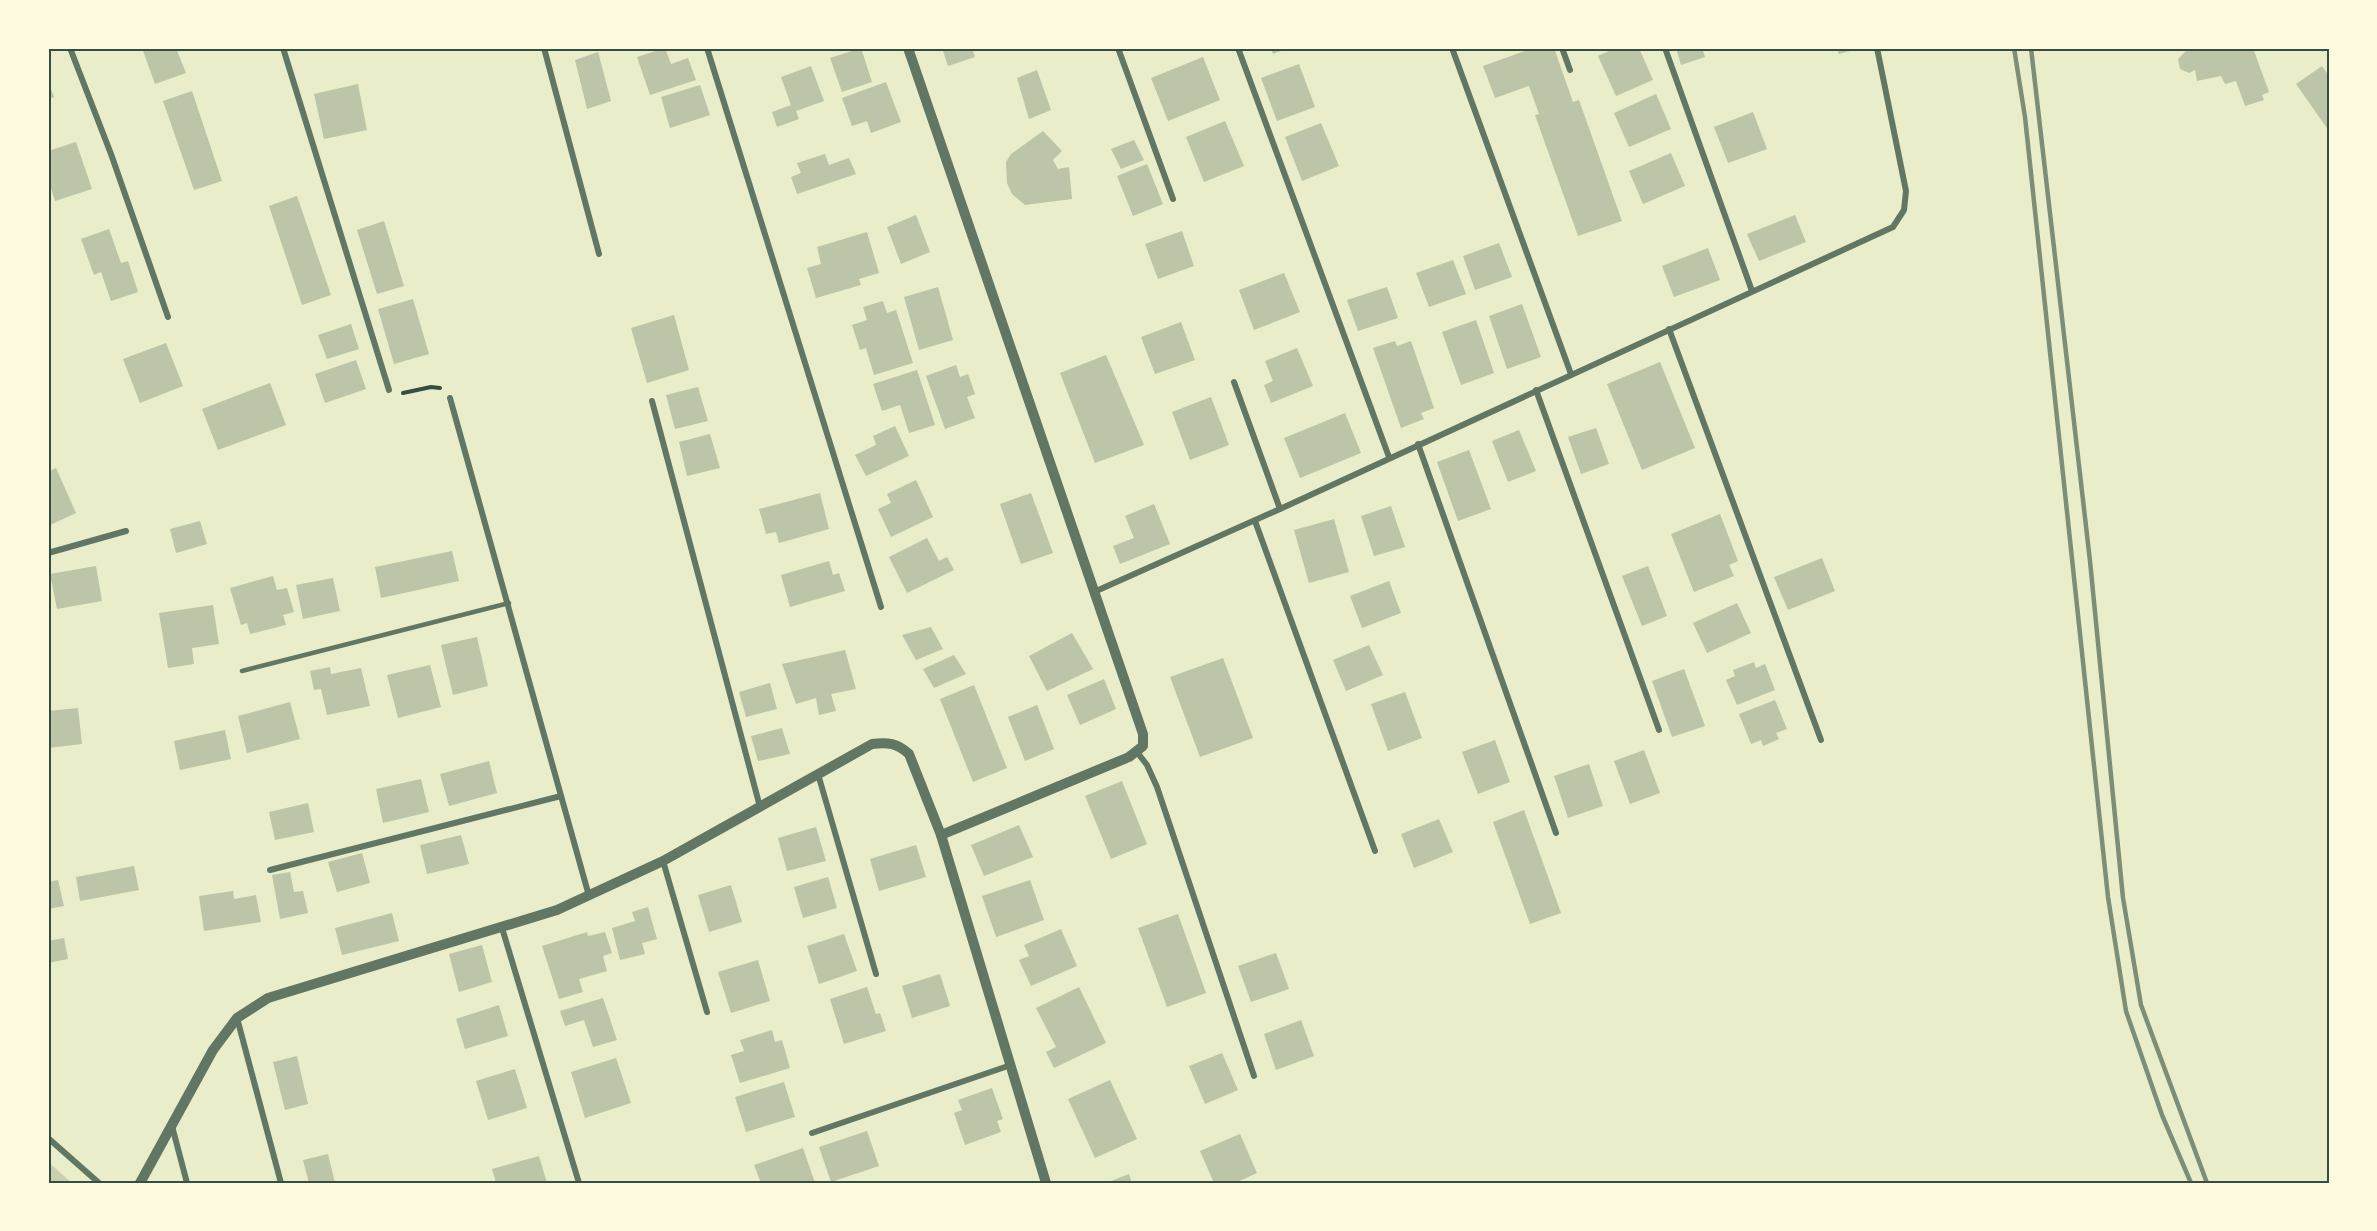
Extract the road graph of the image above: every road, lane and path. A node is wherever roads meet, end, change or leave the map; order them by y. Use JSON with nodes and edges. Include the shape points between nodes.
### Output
{"nodes":[{"id":1,"x":70,"y":48,"type":"edge"},
{"id":2,"x":283,"y":48,"type":"edge"},
{"id":3,"x":544,"y":48,"type":"edge"},
{"id":4,"x":706,"y":48,"type":"edge"},
{"id":5,"x":908,"y":48,"type":"edge"},
{"id":6,"x":1118,"y":48,"type":"edge"},
{"id":7,"x":1238,"y":48,"type":"edge"},
{"id":8,"x":1452,"y":48,"type":"edge"},
{"id":9,"x":1562,"y":48,"type":"edge"},
{"id":10,"x":1665,"y":48,"type":"edge"},
{"id":11,"x":1877,"y":48,"type":"edge"},
{"id":12,"x":1570,"y":70,"type":"dead end"},
{"id":13,"x":1173,"y":199,"type":"dead end"},
{"id":14,"x":599,"y":254,"type":"dead end"},
{"id":15,"x":1752,"y":291,"type":"junction"},
{"id":16,"x":168,"y":317,"type":"dead end"},
{"id":17,"x":1669,"y":329,"type":"junction"},
{"id":18,"x":1571,"y":374,"type":"junction"},
{"id":19,"x":1234,"y":382,"type":"dead end"},
{"id":20,"x":388,"y":390,"type":"joint"},
{"id":21,"x":1536,"y":390,"type":"junction"},
{"id":22,"x":450,"y":398,"type":"joint"},
{"id":23,"x":652,"y":401,"type":"dead end"},
{"id":24,"x":1418,"y":444,"type":"junction"},
{"id":25,"x":1389,"y":457,"type":"junction"},
{"id":26,"x":1280,"y":509,"type":"junction"},
{"id":27,"x":1256,"y":521,"type":"junction"},
{"id":28,"x":126,"y":531,"type":"dead end"},
{"id":29,"x":48,"y":553,"type":"edge"},
{"id":30,"x":1094,"y":592,"type":"junction"},
{"id":31,"x":509,"y":603,"type":"junction"},
{"id":32,"x":881,"y":607,"type":"dead end"},
{"id":33,"x":242,"y":671,"type":"dead end"},
{"id":34,"x":1659,"y":730,"type":"dead end"},
{"id":35,"x":1821,"y":740,"type":"dead end"},
{"id":36,"x":1137,"y":752,"type":"junction"},
{"id":37,"x":818,"y":774,"type":"junction"},
{"id":38,"x":561,"y":796,"type":"junction"},
{"id":39,"x":760,"y":807,"type":"junction"},
{"id":40,"x":1556,"y":833,"type":"dead end"},
{"id":41,"x":941,"y":835,"type":"junction"},
{"id":42,"x":1375,"y":851,"type":"dead end"},
{"id":43,"x":663,"y":861,"type":"junction"},
{"id":44,"x":270,"y":870,"type":"dead end"},
{"id":45,"x":589,"y":896,"type":"junction"},
{"id":46,"x":502,"y":928,"type":"junction"},
{"id":47,"x":876,"y":974,"type":"dead end"},
{"id":48,"x":707,"y":1012,"type":"dead end"},
{"id":49,"x":237,"y":1018,"type":"junction"},
{"id":50,"x":1011,"y":1065,"type":"junction"},
{"id":51,"x":1254,"y":1076,"type":"dead end"},
{"id":52,"x":172,"y":1125,"type":"junction"},
{"id":53,"x":812,"y":1133,"type":"dead end"},
{"id":54,"x":48,"y":1138,"type":"edge"},
{"id":55,"x":99,"y":1183,"type":"edge"},
{"id":56,"x":140,"y":1183,"type":"edge"},
{"id":57,"x":187,"y":1183,"type":"edge"},
{"id":58,"x":281,"y":1183,"type":"edge"},
{"id":59,"x":579,"y":1183,"type":"edge"},
{"id":60,"x":1046,"y":1183,"type":"edge"}],
"edges":[{"from":1,"to":16,"type":"street"},
{"from":2,"to":20,"type":"street"},
{"from":3,"to":14,"type":"street"},
{"from":4,"to":32,"type":"street"},
{"from":5,"to":30,"type":"street"},
{"from":6,"to":13,"type":"street"},
{"from":7,"to":25,"type":"street"},
{"from":8,"to":18,"type":"street"},
{"from":9,"to":12,"type":"street"},
{"from":10,"to":15,"type":"street"},
{"from":11,"to":15,"type":"street","via":[[1906,191],[1904,210],[1893,227]]},
{"from":15,"to":17,"type":"street"},
{"from":17,"to":18,"type":"street"},
{"from":17,"to":35,"type":"street"},
{"from":18,"to":21,"type":"street"},
{"from":19,"to":26,"type":"street"},
{"from":20,"to":22,"type":"path","via":[[395,394],[431,387],[443,389]]},
{"from":21,"to":24,"type":"street"},
{"from":21,"to":34,"type":"street"},
{"from":22,"to":31,"type":"street"},
{"from":23,"to":39,"type":"street"},
{"from":24,"to":25,"type":"street"},
{"from":24,"to":40,"type":"street"},
{"from":25,"to":26,"type":"street"},
{"from":26,"to":27,"type":"street"},
{"from":27,"to":30,"type":"street"},
{"from":27,"to":42,"type":"street"},
{"from":28,"to":29,"type":"street"},
{"from":30,"to":36,"type":"street","via":[[1141,723],[1143,746]]},
{"from":31,"to":33,"type":"lane"},
{"from":31,"to":38,"type":"street"},
{"from":36,"to":41,"type":"street"},
{"from":36,"to":51,"type":"street","via":[[1157,787]]},
{"from":37,"to":39,"type":"street"},
{"from":37,"to":41,"type":"street","via":[[872,744],[899,745],[909,754]]},
{"from":37,"to":47,"type":"street"},
{"from":38,"to":44,"type":"street"},
{"from":38,"to":45,"type":"street"},
{"from":39,"to":43,"type":"street"},
{"from":41,"to":50,"type":"street"},
{"from":43,"to":45,"type":"street"},
{"from":43,"to":48,"type":"street"},
{"from":45,"to":46,"type":"street"},
{"from":46,"to":49,"type":"street","via":[[268,998]]},
{"from":46,"to":59,"type":"street"},
{"from":49,"to":52,"type":"street","via":[[213,1050]]},
{"from":49,"to":58,"type":"street"},
{"from":50,"to":53,"type":"street"},
{"from":50,"to":60,"type":"street"},
{"from":52,"to":56,"type":"street"},
{"from":52,"to":57,"type":"street"},
{"from":54,"to":55,"type":"street"}]}
